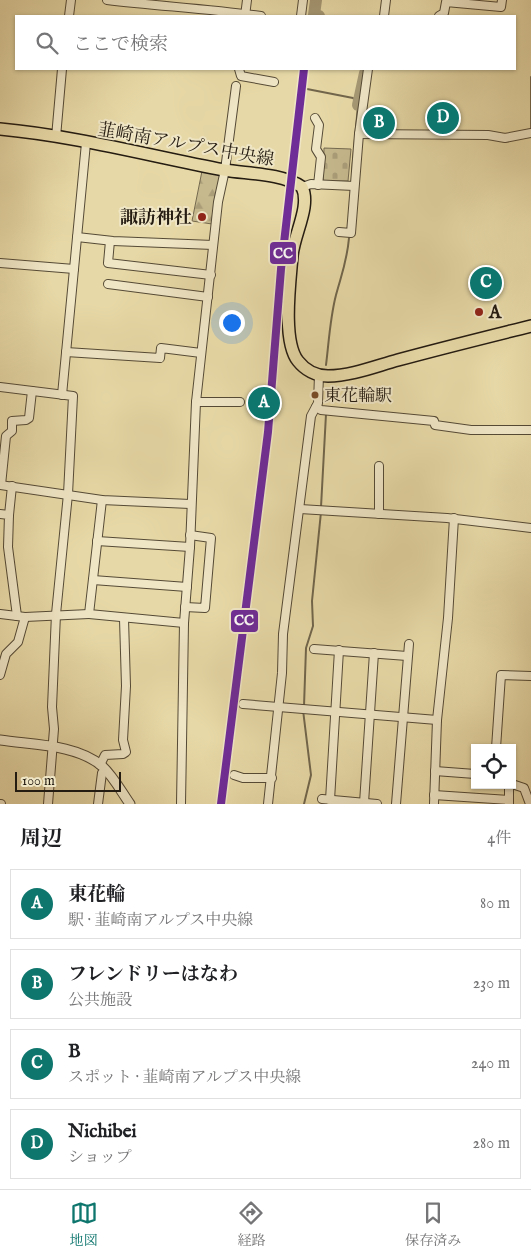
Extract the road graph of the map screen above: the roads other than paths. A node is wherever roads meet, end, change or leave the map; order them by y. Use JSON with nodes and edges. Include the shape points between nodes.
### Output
{"nodes":[{"id":1,"x":71,"y":0,"type":"edge"},
{"id":2,"x":109,"y":0,"type":"edge"},
{"id":3,"x":247,"y":0,"type":"edge"},
{"id":4,"x":303,"y":0,"type":"edge"},
{"id":5,"x":386,"y":0,"type":"edge"},
{"id":6,"x":502,"y":0,"type":"edge"},
{"id":7,"x":69,"y":15,"type":"edge"},
{"id":8,"x":245,"y":15,"type":"edge"},
{"id":9,"x":301,"y":15,"type":"edge"},
{"id":10,"x":384,"y":15,"type":"edge"},
{"id":11,"x":441,"y":15,"type":"edge"},
{"id":12,"x":62,"y":70,"type":"edge"},
{"id":13,"x":239,"y":70,"type":"edge"},
{"id":14,"x":368,"y":70,"type":"edge"},
{"id":15,"x":274,"y":82,"type":"dead end"},
{"id":16,"x":236,"y":86,"type":"dead end"},
{"id":17,"x":315,"y":118,"type":"dead end"},
{"id":18,"x":0,"y":130,"type":"edge"},
{"id":19,"x":359,"y":134,"type":"junction"},
{"id":20,"x":530,"y":134,"type":"edge"},
{"id":21,"x":56,"y":137,"type":"junction"},
{"id":22,"x":86,"y":143,"type":"junction"},
{"id":23,"x":224,"y":170,"type":"junction"},
{"id":24,"x":318,"y":185,"type":"junction"},
{"id":25,"x":354,"y":186,"type":"junction"},
{"id":26,"x":302,"y":187,"type":"junction"},
{"id":27,"x":345,"y":232,"type":"dead end"},
{"id":28,"x":77,"y":237,"type":"junction"},
{"id":29,"x":110,"y":241,"type":"junction"},
{"id":30,"x":213,"y":245,"type":"junction"},
{"id":31,"x":0,"y":263,"type":"edge"},
{"id":32,"x":74,"y":268,"type":"junction"},
{"id":33,"x":211,"y":275,"type":"junction"},
{"id":34,"x":108,"y":284,"type":"dead end"},
{"id":35,"x":208,"y":297,"type":"junction"},
{"id":36,"x":531,"y":326,"type":"edge"},
{"id":37,"x":66,"y":352,"type":"junction"},
{"id":38,"x":201,"y":353,"type":"junction"},
{"id":39,"x":319,"y":375,"type":"junction"},
{"id":40,"x":0,"y":387,"type":"edge"},
{"id":41,"x":32,"y":391,"type":"junction"},
{"id":42,"x":62,"y":394,"type":"junction"},
{"id":43,"x":196,"y":402,"type":"junction"},
{"id":44,"x":240,"y":402,"type":"dead end"},
{"id":45,"x":316,"y":407,"type":"junction"},
{"id":46,"x":531,"y":430,"type":"edge"},
{"id":47,"x":3,"y":436,"type":"edge"},
{"id":48,"x":379,"y":466,"type":"dead end"},
{"id":49,"x":1,"y":485,"type":"edge"},
{"id":50,"x":12,"y":486,"type":"junction"},
{"id":51,"x":68,"y":494,"type":"junction"},
{"id":52,"x":102,"y":500,"type":"junction"},
{"id":53,"x":190,"y":504,"type":"junction"},
{"id":54,"x":300,"y":510,"type":"junction"},
{"id":55,"x":0,"y":514,"type":"edge"},
{"id":56,"x":379,"y":514,"type":"junction"},
{"id":57,"x":9,"y":515,"type":"junction"},
{"id":58,"x":454,"y":518,"type":"junction"},
{"id":59,"x":531,"y":528,"type":"edge"},
{"id":60,"x":190,"y":535,"type":"junction"},
{"id":61,"x":97,"y":541,"type":"junction"},
{"id":62,"x":190,"y":547,"type":"junction"},
{"id":63,"x":93,"y":580,"type":"junction"},
{"id":64,"x":186,"y":587,"type":"junction"},
{"id":65,"x":185,"y":607,"type":"junction"},
{"id":66,"x":0,"y":614,"type":"edge"},
{"id":67,"x":56,"y":614,"type":"junction"},
{"id":68,"x":89,"y":614,"type":"junction"},
{"id":69,"x":21,"y":616,"type":"junction"},
{"id":70,"x":124,"y":619,"type":"junction"},
{"id":71,"x":184,"y":623,"type":"junction"},
{"id":72,"x":409,"y":644,"type":"dead end"},
{"id":73,"x":314,"y":649,"type":"dead end"},
{"id":74,"x":339,"y":650,"type":"junction"},
{"id":75,"x":374,"y":653,"type":"junction"},
{"id":76,"x":408,"y":656,"type":"junction"},
{"id":77,"x":0,"y":675,"type":"edge"},
{"id":78,"x":531,"y":676,"type":"edge"},
{"id":79,"x":243,"y":704,"type":"dead end"},
{"id":80,"x":279,"y":707,"type":"junction"},
{"id":81,"x":334,"y":712,"type":"junction"},
{"id":82,"x":370,"y":714,"type":"junction"},
{"id":83,"x":403,"y":717,"type":"junction"},
{"id":84,"x":437,"y":720,"type":"junction"},
{"id":85,"x":0,"y":740,"type":"edge"},
{"id":86,"x":496,"y":744,"type":"edge"},
{"id":87,"x":53,"y":748,"type":"junction"},
{"id":88,"x":103,"y":767,"type":"junction"},
{"id":89,"x":435,"y":770,"type":"junction"},
{"id":90,"x":471,"y":774,"type":"edge"},
{"id":91,"x":234,"y":775,"type":"dead end"},
{"id":92,"x":272,"y":778,"type":"junction"},
{"id":93,"x":516,"y":785,"type":"edge"},
{"id":94,"x":508,"y":789,"type":"edge"},
{"id":95,"x":434,"y":795,"type":"junction"},
{"id":96,"x":509,"y":802,"type":"edge"},
{"id":97,"x":364,"y":803,"type":"junction"},
{"id":98,"x":48,"y":804,"type":"edge"},
{"id":99,"x":98,"y":804,"type":"edge"},
{"id":100,"x":130,"y":804,"type":"edge"},
{"id":101,"x":181,"y":804,"type":"edge"},
{"id":102,"x":268,"y":804,"type":"edge"},
{"id":103,"x":377,"y":804,"type":"edge"},
{"id":104,"x":396,"y":804,"type":"edge"},
{"id":105,"x":434,"y":804,"type":"edge"},
{"id":106,"x":530,"y":804,"type":"edge"}],
"edges":[{"from":1,"to":7,"type":"street"},
{"from":2,"to":8,"type":"street"},
{"from":3,"to":8,"type":"street"},
{"from":4,"to":9,"type":"street"},
{"from":5,"to":10,"type":"street"},
{"from":6,"to":11,"type":"street","via":[[502,7],[446,2]]},
{"from":12,"to":21,"type":"street"},
{"from":13,"to":15,"type":"street","via":[[241,76]]},
{"from":14,"to":19,"type":"street"},
{"from":16,"to":23,"type":"street"},
{"from":17,"to":24,"type":"street","via":[[319,125],[316,149],[321,157]]},
{"from":18,"to":21,"type":"main road","name":"韮崎南アルプス中央線"},
{"from":19,"to":20,"type":"street","via":[[488,134],[504,138]]},
{"from":19,"to":25,"type":"street"},
{"from":21,"to":22,"type":"main road","name":"韮崎南アルプス中央線"},
{"from":22,"to":23,"type":"main road","name":"韮崎南アルプス中央線"},
{"from":22,"to":28,"type":"street"},
{"from":23,"to":26,"type":"main road","name":"韮崎南アルプス中央線","via":[[280,179]]},
{"from":23,"to":30,"type":"street"},
{"from":24,"to":25,"type":"street"},
{"from":24,"to":26,"type":"street"},
{"from":25,"to":27,"type":"street"},
{"from":26,"to":39,"type":"main road","via":[[305,206],[293,246],[290,334],[297,360]]},
{"from":28,"to":29,"type":"street"},
{"from":28,"to":32,"type":"street"},
{"from":29,"to":30,"type":"street"},
{"from":29,"to":33,"type":"street","via":[[108,263]]},
{"from":30,"to":33,"type":"street"},
{"from":31,"to":32,"type":"street"},
{"from":32,"to":37,"type":"street"},
{"from":33,"to":35,"type":"street"},
{"from":34,"to":35,"type":"street"},
{"from":35,"to":38,"type":"street"},
{"from":36,"to":39,"type":"main road","via":[[351,372]]},
{"from":37,"to":38,"type":"street","via":[[160,358],[161,348]]},
{"from":37,"to":42,"type":"street"},
{"from":38,"to":43,"type":"street"},
{"from":39,"to":45,"type":"street"},
{"from":40,"to":41,"type":"street"},
{"from":41,"to":42,"type":"street"},
{"from":41,"to":47,"type":"street","via":[[29,418],[12,421],[12,431]]},
{"from":42,"to":51,"type":"street","via":[[72,396]]},
{"from":43,"to":44,"type":"street"},
{"from":43,"to":53,"type":"street"},
{"from":45,"to":46,"type":"street","via":[[434,421],[435,425],[461,429]]},
{"from":45,"to":54,"type":"street","via":[[310,416]]},
{"from":47,"to":49,"type":"street"},
{"from":48,"to":56,"type":"street"},
{"from":49,"to":50,"type":"street"},
{"from":50,"to":51,"type":"street"},
{"from":50,"to":57,"type":"street"},
{"from":51,"to":52,"type":"street"},
{"from":51,"to":67,"type":"street"},
{"from":52,"to":53,"type":"street"},
{"from":52,"to":61,"type":"street"},
{"from":53,"to":60,"type":"street"},
{"from":54,"to":56,"type":"street"},
{"from":54,"to":80,"type":"street","via":[[283,634]]},
{"from":55,"to":57,"type":"street"},
{"from":56,"to":58,"type":"street"},
{"from":57,"to":69,"type":"street","via":[[8,547]]},
{"from":58,"to":59,"type":"street"},
{"from":58,"to":84,"type":"street"},
{"from":60,"to":62,"type":"street"},
{"from":60,"to":65,"type":"street","via":[[211,538],[205,608]]},
{"from":61,"to":62,"type":"street"},
{"from":61,"to":63,"type":"street"},
{"from":62,"to":64,"type":"street"},
{"from":63,"to":64,"type":"street"},
{"from":63,"to":68,"type":"street"},
{"from":64,"to":65,"type":"street"},
{"from":65,"to":71,"type":"street"},
{"from":66,"to":69,"type":"street"},
{"from":67,"to":68,"type":"street"},
{"from":67,"to":69,"type":"street"},
{"from":67,"to":87,"type":"street"},
{"from":68,"to":70,"type":"street"},
{"from":69,"to":77,"type":"street","via":[[18,642],[6,654]]},
{"from":70,"to":71,"type":"street"},
{"from":70,"to":88,"type":"street","via":[[126,686],[123,740],[126,752],[105,755]]},
{"from":71,"to":101,"type":"street"},
{"from":72,"to":76,"type":"street"},
{"from":73,"to":74,"type":"street"},
{"from":74,"to":75,"type":"street"},
{"from":74,"to":81,"type":"street"},
{"from":75,"to":76,"type":"street"},
{"from":75,"to":82,"type":"street"},
{"from":76,"to":83,"type":"street"},
{"from":78,"to":86,"type":"street","via":[[501,676]]},
{"from":79,"to":80,"type":"street"},
{"from":80,"to":81,"type":"street"},
{"from":80,"to":92,"type":"street"},
{"from":81,"to":82,"type":"street"},
{"from":81,"to":97,"type":"street","via":[[326,800]]},
{"from":82,"to":83,"type":"street"},
{"from":82,"to":97,"type":"street"},
{"from":83,"to":84,"type":"street"},
{"from":83,"to":104,"type":"street"},
{"from":84,"to":89,"type":"street"},
{"from":85,"to":87,"type":"street"},
{"from":87,"to":88,"type":"street","via":[[79,753]]},
{"from":87,"to":98,"type":"street"},
{"from":88,"to":99,"type":"street"},
{"from":88,"to":100,"type":"street"},
{"from":89,"to":90,"type":"street"},
{"from":89,"to":95,"type":"street"},
{"from":91,"to":92,"type":"street"},
{"from":92,"to":102,"type":"street"},
{"from":93,"to":106,"type":"street","via":[[524,788]]},
{"from":94,"to":96,"type":"street"},
{"from":95,"to":96,"type":"street"},
{"from":95,"to":105,"type":"street"},
{"from":97,"to":103,"type":"street"}]}
